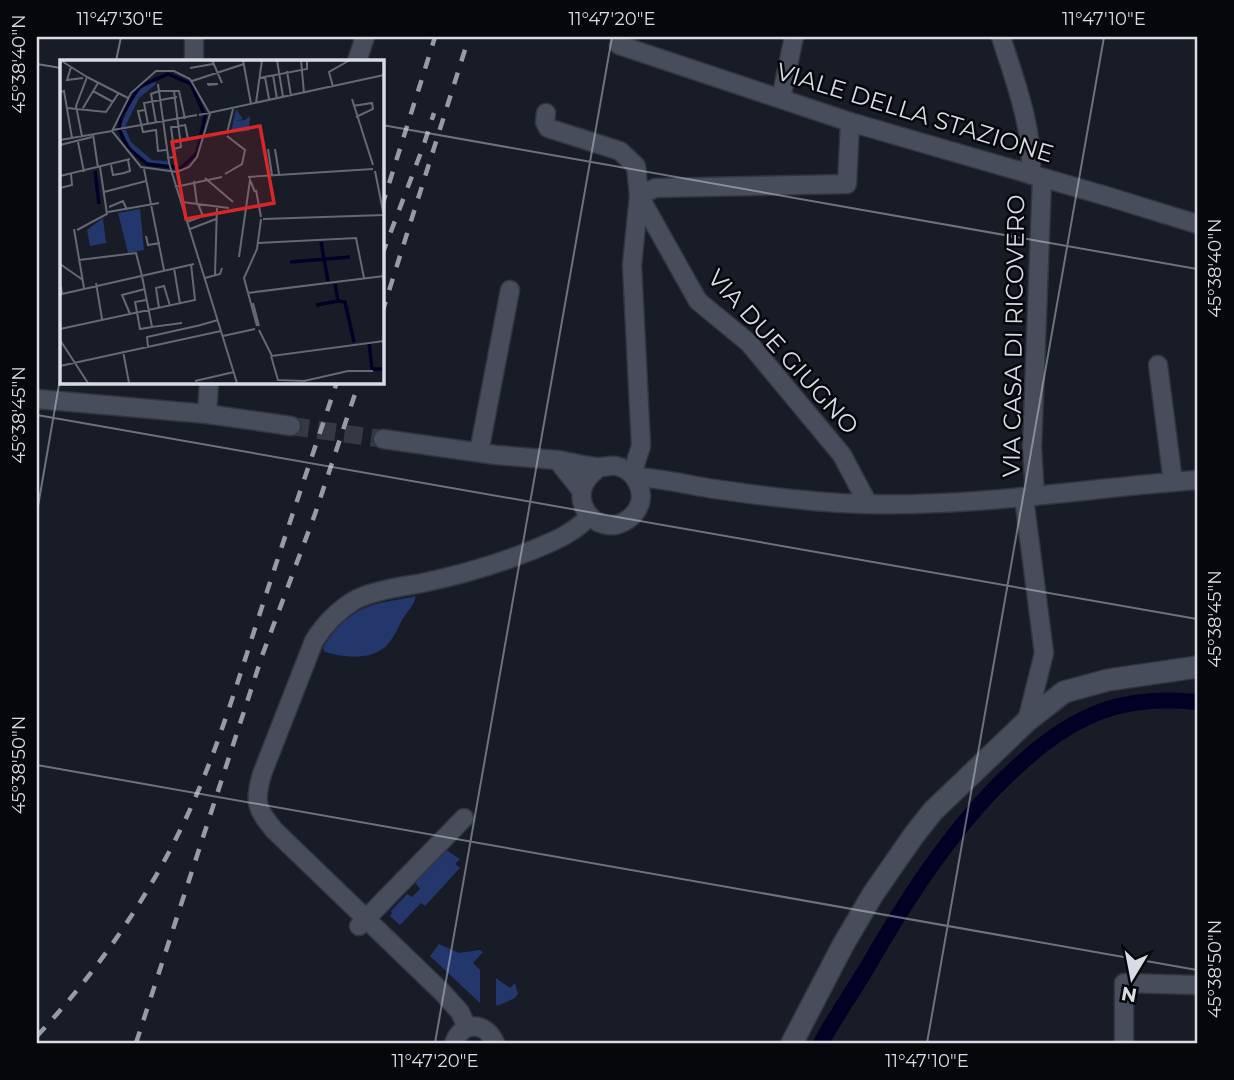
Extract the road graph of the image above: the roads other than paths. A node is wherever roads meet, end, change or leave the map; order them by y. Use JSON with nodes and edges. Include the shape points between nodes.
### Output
{"nodes":[{"id":1,"x":194,"y":37,"type":"edge"},
{"id":2,"x":365,"y":37,"type":"edge"},
{"id":3,"x":794,"y":37,"type":"edge"},
{"id":4,"x":1001,"y":37,"type":"edge"},
{"id":5,"x":619,"y":45,"type":"dead end"},
{"id":6,"x":194,"y":60,"type":"edge"},
{"id":7,"x":357,"y":60,"type":"edge"},
{"id":8,"x":781,"y":98,"type":"junction"},
{"id":9,"x":546,"y":113,"type":"dead end"},
{"id":10,"x":850,"y":122,"type":"junction"},
{"id":11,"x":1035,"y":171,"type":"junction"},
{"id":12,"x":639,"y":195,"type":"junction"},
{"id":13,"x":1197,"y":224,"type":"edge"},
{"id":14,"x":510,"y":290,"type":"dead end"},
{"id":15,"x":1158,"y":365,"type":"dead end"},
{"id":16,"x":209,"y":383,"type":"edge"},
{"id":17,"x":37,"y":398,"type":"edge"},
{"id":18,"x":207,"y":414,"type":"junction"},
{"id":19,"x":291,"y":426,"type":"tunnel mouth"},
{"id":20,"x":383,"y":439,"type":"tunnel mouth"},
{"id":21,"x":479,"y":452,"type":"junction"},
{"id":22,"x":557,"y":460,"type":"junction"},
{"id":23,"x":599,"y":468,"type":"junction"},
{"id":24,"x":633,"y":476,"type":"junction"},
{"id":25,"x":1197,"y":480,"type":"edge"},
{"id":26,"x":676,"y":482,"type":"junction"},
{"id":27,"x":1173,"y":482,"type":"junction"},
{"id":28,"x":581,"y":490,"type":"junction"},
{"id":29,"x":1030,"y":497,"type":"junction"},
{"id":30,"x":640,"y":504,"type":"junction"},
{"id":31,"x":868,"y":504,"type":"junction"},
{"id":32,"x":590,"y":516,"type":"junction"},
{"id":33,"x":1197,"y":667,"type":"edge"},
{"id":34,"x":1027,"y":721,"type":"junction"},
{"id":35,"x":464,"y":818,"type":"dead end"},
{"id":36,"x":363,"y":922,"type":"junction"},
{"id":37,"x":1197,"y":985,"type":"edge"},
{"id":38,"x":467,"y":1027,"type":"junction"},
{"id":39,"x":454,"y":1043,"type":"edge"},
{"id":40,"x":495,"y":1043,"type":"edge"},
{"id":41,"x":792,"y":1043,"type":"edge"},
{"id":42,"x":1125,"y":1043,"type":"edge"}],
"edges":[{"from":1,"to":6,"type":"street"},
{"from":2,"to":7,"type":"street"},
{"from":3,"to":8,"type":"street"},
{"from":4,"to":11,"type":"street","name":"VIA CASA DI RICOVERO","via":[[1021,98]]},
{"from":5,"to":8,"type":"street","name":"VIALE DELLA STAZIONE"},
{"from":8,"to":10,"type":"street","name":"VIALE DELLA STAZIONE"},
{"from":9,"to":12,"type":"street","via":[[548,128],[621,151],[636,166]]},
{"from":10,"to":11,"type":"street","name":"VIALE DELLA STAZIONE"},
{"from":10,"to":12,"type":"street","via":[[847,184],[655,188]]},
{"from":11,"to":13,"type":"street","name":"VIALE DELLA STAZIONE"},
{"from":11,"to":29,"type":"street","name":"VIA CASA DI RICOVERO"},
{"from":12,"to":24,"type":"street","via":[[632,265],[641,446]]},
{"from":12,"to":31,"type":"street","name":"VIA DUE GIUGNO","via":[[698,301],[757,353],[842,456]]},
{"from":14,"to":21,"type":"street"},
{"from":15,"to":27,"type":"street"},
{"from":16,"to":18,"type":"street"},
{"from":17,"to":18,"type":"street"},
{"from":18,"to":19,"type":"street"},
{"from":20,"to":21,"type":"street"},
{"from":21,"to":22,"type":"street"},
{"from":22,"to":23,"type":"street"},
{"from":22,"to":28,"type":"street"},
{"from":23,"to":24,"type":"street","via":[[620,467]]},
{"from":23,"to":28,"type":"street"},
{"from":24,"to":26,"type":"street"},
{"from":24,"to":30,"type":"street","via":[[639,485]]},
{"from":25,"to":27,"type":"street"},
{"from":26,"to":30,"type":"street"},
{"from":26,"to":31,"type":"street","via":[[785,499]]},
{"from":27,"to":29,"type":"street"},
{"from":28,"to":32,"type":"street"},
{"from":29,"to":31,"type":"street"},
{"from":29,"to":34,"type":"street","name":"VIA CASA DI RICOVERO","via":[[1044,653]]},
{"from":30,"to":32,"type":"street","via":[[623,523],[605,525]]},
{"from":32,"to":36,"type":"street","via":[[564,537],[497,564],[358,599],[336,613],[314,641],[262,774],[257,805],[274,830]]},
{"from":33,"to":34,"type":"street","via":[[1108,680],[1064,692]]},
{"from":34,"to":41,"type":"street","via":[[914,835],[842,945]]},
{"from":35,"to":36,"type":"street"},
{"from":36,"to":38,"type":"street","via":[[442,992]]},
{"from":37,"to":42,"type":"street","via":[[1124,983]]},
{"from":38,"to":39,"type":"street"},
{"from":38,"to":40,"type":"street","via":[[485,1029]]}]}
